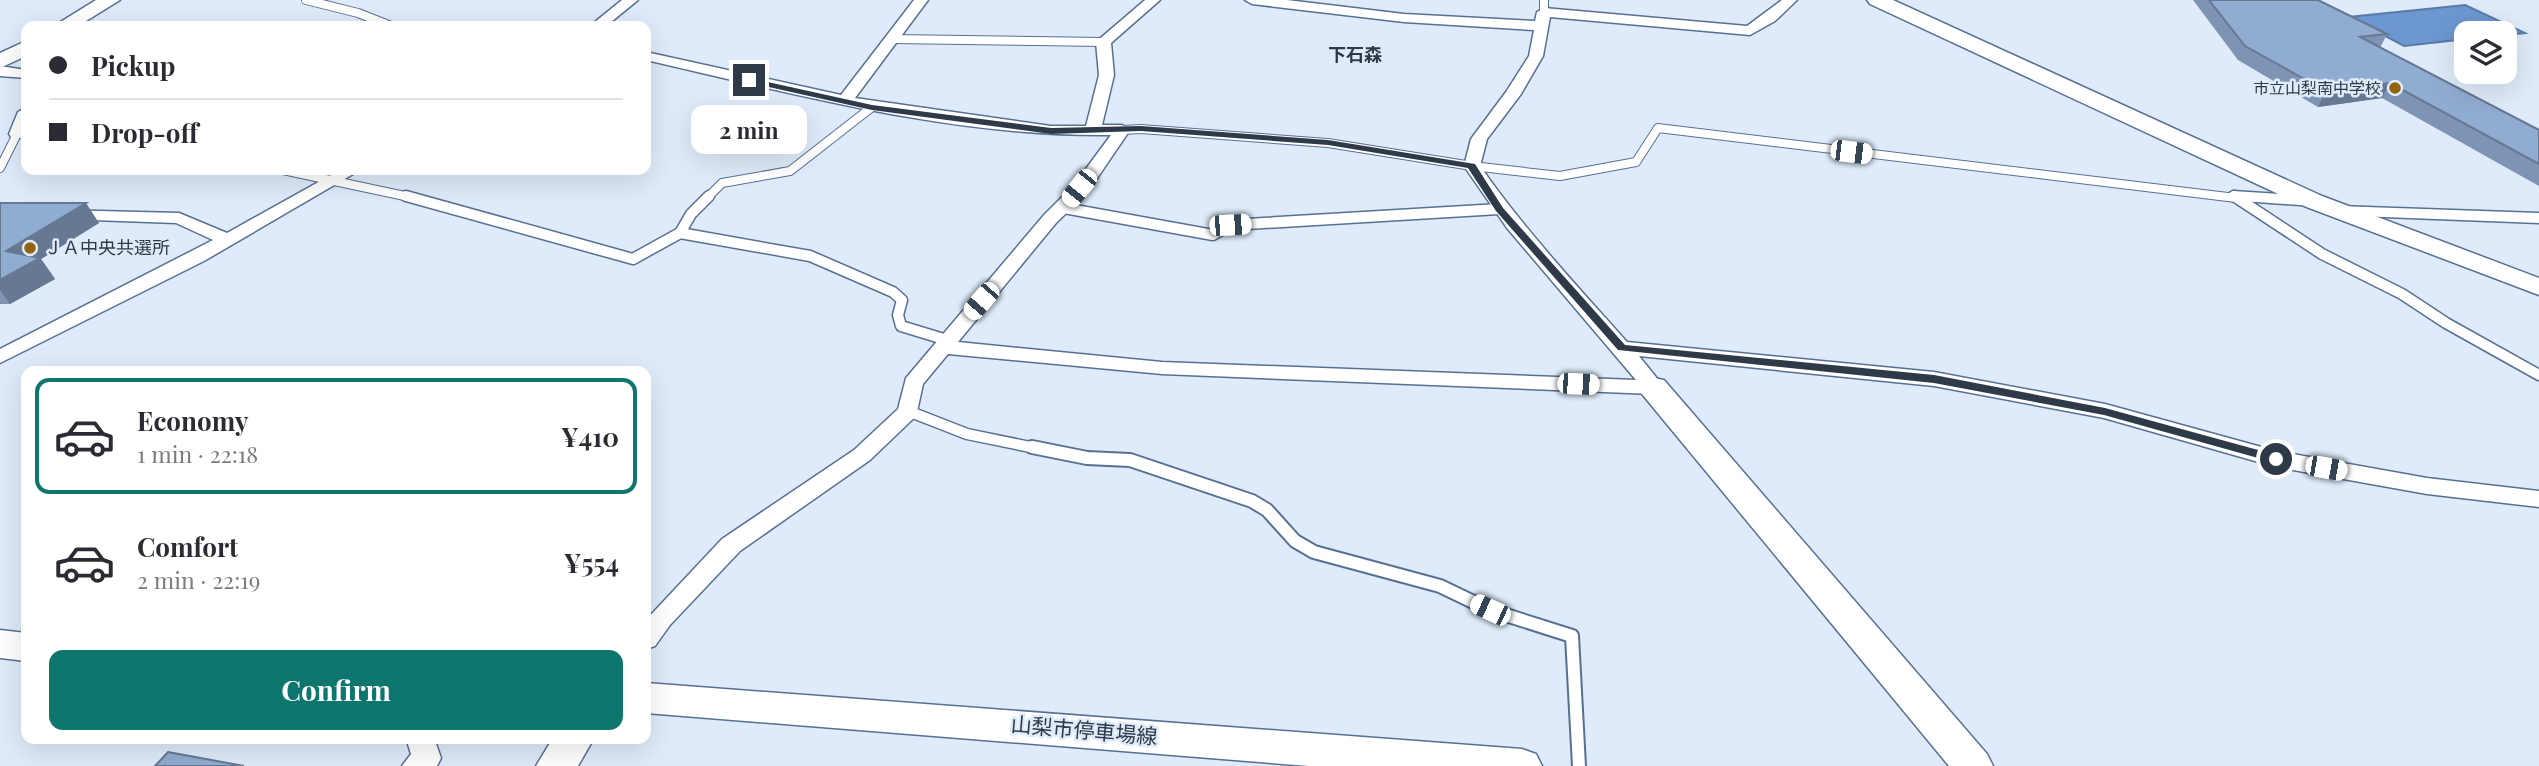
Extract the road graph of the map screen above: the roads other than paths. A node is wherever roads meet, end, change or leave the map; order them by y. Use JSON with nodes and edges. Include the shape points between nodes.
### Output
{"nodes":[{"id":1,"x":110,"y":0,"type":"edge"},
{"id":2,"x":306,"y":0,"type":"edge"},
{"id":3,"x":603,"y":0,"type":"edge"},
{"id":4,"x":920,"y":0,"type":"edge"},
{"id":5,"x":1153,"y":0,"type":"edge"},
{"id":6,"x":1252,"y":0,"type":"edge"},
{"id":7,"x":1790,"y":0,"type":"edge"},
{"id":8,"x":1877,"y":0,"type":"edge"},
{"id":9,"x":629,"y":2,"type":"edge"},
{"id":10,"x":1544,"y":13,"type":"edge"},
{"id":11,"x":73,"y":21,"type":"edge"},
{"id":12,"x":378,"y":21,"type":"edge"},
{"id":13,"x":604,"y":21,"type":"edge"},
{"id":14,"x":892,"y":39,"type":"junction"},
{"id":15,"x":1103,"y":42,"type":"junction"},
{"id":16,"x":21,"y":50,"type":"edge"},
{"id":17,"x":651,"y":57,"type":"edge"},
{"id":18,"x":0,"y":62,"type":"edge"},
{"id":19,"x":0,"y":71,"type":"edge"},
{"id":20,"x":21,"y":73,"type":"edge"},
{"id":21,"x":845,"y":102,"type":"junction"},
{"id":22,"x":872,"y":107,"type":"junction"},
{"id":23,"x":1093,"y":129,"type":"junction"},
{"id":24,"x":1122,"y":130,"type":"junction"},
{"id":25,"x":21,"y":134,"type":"edge"},
{"id":26,"x":1472,"y":166,"type":"junction"},
{"id":27,"x":0,"y":168,"type":"edge"},
{"id":28,"x":303,"y":175,"type":"edge"},
{"id":29,"x":343,"y":175,"type":"edge"},
{"id":30,"x":330,"y":182,"type":"junction"},
{"id":31,"x":2233,"y":196,"type":"junction"},
{"id":32,"x":2314,"y":201,"type":"junction"},
{"id":33,"x":1064,"y":208,"type":"junction"},
{"id":34,"x":1499,"y":209,"type":"junction"},
{"id":35,"x":2337,"y":211,"type":"junction"},
{"id":36,"x":49,"y":214,"type":"edge"},
{"id":37,"x":2539,"y":218,"type":"edge"},
{"id":38,"x":680,"y":233,"type":"junction"},
{"id":39,"x":228,"y":240,"type":"junction"},
{"id":40,"x":2539,"y":287,"type":"edge"},
{"id":41,"x":945,"y":344,"type":"junction"},
{"id":42,"x":1622,"y":348,"type":"junction"},
{"id":43,"x":0,"y":357,"type":"edge"},
{"id":44,"x":2539,"y":375,"type":"edge"},
{"id":45,"x":1653,"y":387,"type":"junction"},
{"id":46,"x":908,"y":411,"type":"junction"},
{"id":47,"x":2539,"y":499,"type":"edge"},
{"id":48,"x":651,"y":632,"type":"edge"},
{"id":49,"x":0,"y":644,"type":"edge"},
{"id":50,"x":21,"y":646,"type":"edge"},
{"id":51,"x":651,"y":698,"type":"edge"},
{"id":52,"x":422,"y":744,"type":"edge"},
{"id":53,"x":571,"y":744,"type":"edge"},
{"id":54,"x":416,"y":766,"type":"edge"},
{"id":55,"x":556,"y":766,"type":"edge"},
{"id":56,"x":1522,"y":766,"type":"edge"},
{"id":57,"x":1579,"y":766,"type":"edge"},
{"id":58,"x":1973,"y":766,"type":"edge"}],
"edges":[{"from":1,"to":11,"type":"street"},
{"from":2,"to":12,"type":"lane"},
{"from":3,"to":9,"type":"street"},
{"from":4,"to":14,"type":"street"},
{"from":5,"to":15,"type":"street"},
{"from":6,"to":10,"type":"street","via":[[1404,18]]},
{"from":7,"to":10,"type":"street","via":[[1750,31]]},
{"from":8,"to":32,"type":"street"},
{"from":9,"to":13,"type":"street"},
{"from":10,"to":26,"type":"street","via":[[1536,56],[1479,139]]},
{"from":14,"to":15,"type":"lane"},
{"from":14,"to":21,"type":"street"},
{"from":15,"to":23,"type":"street","via":[[1109,67]]},
{"from":16,"to":18,"type":"street"},
{"from":17,"to":21,"type":"street"},
{"from":19,"to":20,"type":"street"},
{"from":21,"to":22,"type":"street"},
{"from":22,"to":23,"type":"street","via":[[1051,131]]},
{"from":22,"to":38,"type":"lane","via":[[790,171],[722,183],[691,214]]},
{"from":23,"to":24,"type":"street"},
{"from":24,"to":26,"type":"lane","via":[[1328,143]]},
{"from":24,"to":33,"type":"street"},
{"from":25,"to":27,"type":"lane"},
{"from":26,"to":31,"type":"lane","via":[[1560,176],[1636,162],[1658,128]]},
{"from":26,"to":34,"type":"street"},
{"from":28,"to":30,"type":"lane"},
{"from":29,"to":30,"type":"street"},
{"from":30,"to":38,"type":"lane","via":[[413,198],[633,259]]},
{"from":30,"to":39,"type":"street"},
{"from":31,"to":32,"type":"street"},
{"from":31,"to":44,"type":"lane","via":[[2322,254],[2402,293]]},
{"from":32,"to":35,"type":"street"},
{"from":33,"to":34,"type":"lane","via":[[1213,235],[1230,225]]},
{"from":33,"to":41,"type":"street"},
{"from":34,"to":42,"type":"street"},
{"from":35,"to":37,"type":"street"},
{"from":35,"to":40,"type":"street"},
{"from":36,"to":39,"type":"street","via":[[179,218]]},
{"from":38,"to":41,"type":"lane","via":[[810,256],[893,292],[901,300],[901,326]]},
{"from":39,"to":43,"type":"street"},
{"from":41,"to":45,"type":"street","via":[[1162,368]]},
{"from":41,"to":46,"type":"street","via":[[913,383]]},
{"from":42,"to":45,"type":"street"},
{"from":42,"to":47,"type":"street","via":[[1934,379],[2105,411],[2276,459],[2427,486]]},
{"from":45,"to":58,"type":"street"},
{"from":46,"to":48,"type":"street","via":[[862,455],[731,545]]},
{"from":46,"to":57,"type":"lane","via":[[967,433],[1087,457],[1130,460],[1252,501],[1267,510],[1295,541],[1314,552],[1440,586],[1490,610],[1572,636]]},
{"from":49,"to":50,"type":"street"},
{"from":51,"to":56,"type":"street","name":"山梨市停車場線"},
{"from":52,"to":54,"type":"street","via":[[427,758]]},
{"from":53,"to":55,"type":"street"}]}
